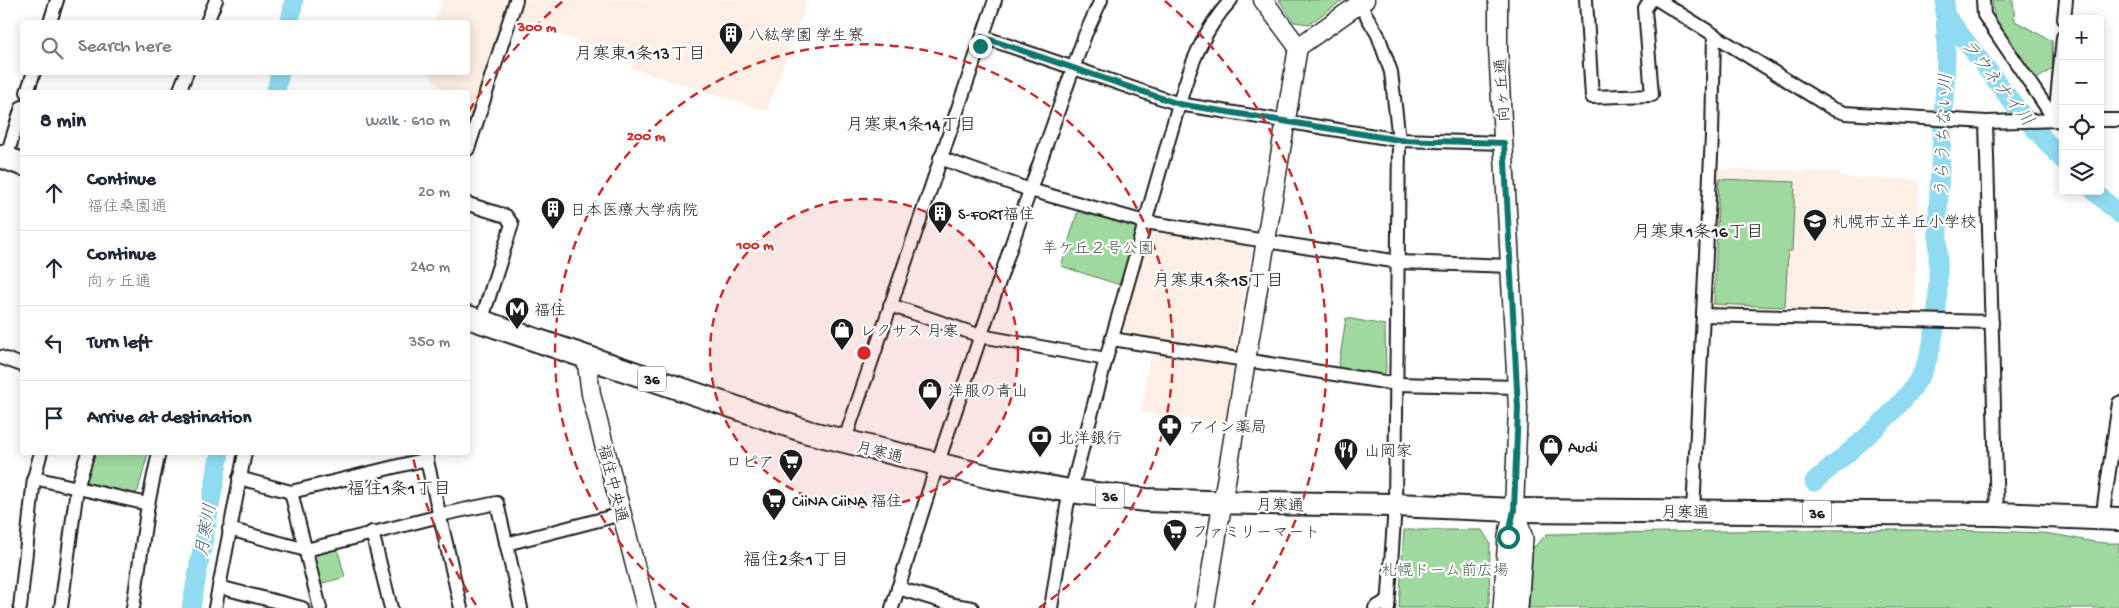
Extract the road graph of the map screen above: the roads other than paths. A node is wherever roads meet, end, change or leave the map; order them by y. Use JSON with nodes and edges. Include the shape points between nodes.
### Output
{"nodes":[{"id":1,"x":57,"y":0,"type":"edge"},
{"id":2,"x":216,"y":0,"type":"edge"},
{"id":3,"x":516,"y":0,"type":"edge"},
{"id":4,"x":995,"y":0,"type":"edge"},
{"id":5,"x":1102,"y":0,"type":"edge"},
{"id":6,"x":1231,"y":0,"type":"edge"},
{"id":7,"x":1264,"y":0,"type":"edge"},
{"id":8,"x":1498,"y":0,"type":"edge"},
{"id":9,"x":1586,"y":0,"type":"edge"},
{"id":10,"x":1651,"y":0,"type":"edge"},
{"id":11,"x":1658,"y":0,"type":"edge"},
{"id":12,"x":1983,"y":0,"type":"edge"},
{"id":13,"x":2066,"y":0,"type":"edge"},
{"id":14,"x":1360,"y":1,"type":"edge"},
{"id":15,"x":2064,"y":15,"type":"edge"},
{"id":16,"x":51,"y":20,"type":"edge"},
{"id":17,"x":208,"y":20,"type":"edge"},
{"id":18,"x":1714,"y":36,"type":"junction"},
{"id":19,"x":982,"y":37,"type":"junction"},
{"id":20,"x":1298,"y":47,"type":"junction"},
{"id":21,"x":2062,"y":60,"type":"edge"},
{"id":22,"x":1074,"y":67,"type":"junction"},
{"id":23,"x":33,"y":75,"type":"edge"},
{"id":24,"x":186,"y":75,"type":"edge"},
{"id":25,"x":28,"y":90,"type":"edge"},
{"id":26,"x":180,"y":90,"type":"edge"},
{"id":27,"x":1179,"y":104,"type":"junction"},
{"id":28,"x":2060,"y":105,"type":"edge"},
{"id":29,"x":20,"y":115,"type":"edge"},
{"id":30,"x":2059,"y":120,"type":"edge"},
{"id":31,"x":2104,"y":120,"type":"edge"},
{"id":32,"x":2119,"y":120,"type":"edge"},
{"id":33,"x":1285,"y":122,"type":"junction"},
{"id":34,"x":1986,"y":122,"type":"junction"},
{"id":35,"x":1399,"y":140,"type":"junction"},
{"id":36,"x":470,"y":143,"type":"edge"},
{"id":37,"x":1504,"y":143,"type":"junction"},
{"id":38,"x":940,"y":158,"type":"junction"},
{"id":39,"x":9,"y":159,"type":"edge"},
{"id":40,"x":1030,"y":190,"type":"junction"},
{"id":41,"x":470,"y":205,"type":"edge"},
{"id":42,"x":1145,"y":222,"type":"junction"},
{"id":43,"x":1265,"y":241,"type":"junction"},
{"id":44,"x":1399,"y":262,"type":"junction"},
{"id":45,"x":1511,"y":266,"type":"junction"},
{"id":46,"x":890,"y":305,"type":"junction"},
{"id":47,"x":1703,"y":315,"type":"junction"},
{"id":48,"x":474,"y":319,"type":"edge"},
{"id":49,"x":1992,"y":322,"type":"junction"},
{"id":50,"x":980,"y":336,"type":"junction"},
{"id":51,"x":1112,"y":339,"type":"junction"},
{"id":52,"x":0,"y":357,"type":"edge"},
{"id":53,"x":586,"y":357,"type":"junction"},
{"id":54,"x":1106,"y":360,"type":"junction"},
{"id":55,"x":1245,"y":360,"type":"junction"},
{"id":56,"x":20,"y":364,"type":"edge"},
{"id":57,"x":1397,"y":384,"type":"junction"},
{"id":58,"x":1517,"y":387,"type":"junction"},
{"id":59,"x":2119,"y":402,"type":"edge"},
{"id":60,"x":844,"y":442,"type":"junction"},
{"id":61,"x":40,"y":455,"type":"edge"},
{"id":62,"x":87,"y":455,"type":"edge"},
{"id":63,"x":158,"y":455,"type":"edge"},
{"id":64,"x":244,"y":455,"type":"edge"},
{"id":65,"x":426,"y":456,"type":"edge"},
{"id":66,"x":937,"y":465,"type":"junction"},
{"id":67,"x":34,"y":478,"type":"junction"},
{"id":68,"x":239,"y":478,"type":"junction"},
{"id":69,"x":77,"y":488,"type":"junction"},
{"id":70,"x":1070,"y":491,"type":"junction"},
{"id":71,"x":291,"y":492,"type":"junction"},
{"id":72,"x":1222,"y":502,"type":"junction"},
{"id":73,"x":148,"y":504,"type":"junction"},
{"id":74,"x":1395,"y":505,"type":"junction"},
{"id":75,"x":1514,"y":510,"type":"junction"},
{"id":76,"x":1693,"y":512,"type":"junction"},
{"id":77,"x":622,"y":514,"type":"junction"},
{"id":78,"x":1997,"y":514,"type":"junction"},
{"id":79,"x":440,"y":516,"type":"junction"},
{"id":80,"x":2111,"y":519,"type":"edge"},
{"id":81,"x":229,"y":530,"type":"junction"},
{"id":82,"x":372,"y":532,"type":"junction"},
{"id":83,"x":506,"y":544,"type":"junction"},
{"id":84,"x":306,"y":550,"type":"junction"},
{"id":85,"x":219,"y":587,"type":"junction"},
{"id":86,"x":898,"y":588,"type":"junction"},
{"id":87,"x":1388,"y":604,"type":"edge"},
{"id":88,"x":20,"y":608,"type":"edge"},
{"id":89,"x":61,"y":608,"type":"edge"},
{"id":90,"x":134,"y":608,"type":"edge"},
{"id":91,"x":216,"y":608,"type":"edge"},
{"id":92,"x":302,"y":608,"type":"edge"},
{"id":93,"x":320,"y":608,"type":"edge"},
{"id":94,"x":391,"y":608,"type":"edge"},
{"id":95,"x":461,"y":608,"type":"edge"},
{"id":96,"x":521,"y":608,"type":"edge"},
{"id":97,"x":646,"y":608,"type":"edge"},
{"id":98,"x":892,"y":608,"type":"edge"},
{"id":99,"x":972,"y":608,"type":"edge"},
{"id":100,"x":1051,"y":608,"type":"edge"},
{"id":101,"x":1205,"y":608,"type":"edge"},
{"id":102,"x":1375,"y":608,"type":"edge"},
{"id":103,"x":1502,"y":608,"type":"edge"},
{"id":104,"x":1518,"y":608,"type":"edge"}],
"edges":[{"from":1,"to":16,"type":"street"},
{"from":2,"to":17,"type":"street"},
{"from":3,"to":36,"type":"street"},
{"from":4,"to":19,"type":"street"},
{"from":5,"to":22,"type":"street"},
{"from":6,"to":27,"type":"street","via":[[1201,42]]},
{"from":7,"to":20,"type":"street"},
{"from":8,"to":37,"type":"street","name":"向ヶ丘通"},
{"from":9,"to":10,"type":"street","via":[[1592,97],[1652,95],[1645,10]]},
{"from":11,"to":18,"type":"street"},
{"from":12,"to":30,"type":"street","via":[[1984,15]]},
{"from":13,"to":15,"type":"street"},
{"from":14,"to":20,"type":"street"},
{"from":14,"to":35,"type":"street","via":[[1378,35],[1391,72]]},
{"from":18,"to":34,"type":"street","via":[[1833,109],[1845,113]]},
{"from":18,"to":47,"type":"street"},
{"from":19,"to":22,"type":"street"},
{"from":19,"to":38,"type":"street"},
{"from":20,"to":33,"type":"street"},
{"from":21,"to":28,"type":"street"},
{"from":22,"to":27,"type":"street"},
{"from":22,"to":40,"type":"street"},
{"from":23,"to":25,"type":"street"},
{"from":24,"to":26,"type":"street"},
{"from":27,"to":33,"type":"street"},
{"from":27,"to":42,"type":"street"},
{"from":29,"to":39,"type":"street"},
{"from":30,"to":34,"type":"street"},
{"from":31,"to":32,"type":"street"},
{"from":33,"to":35,"type":"street"},
{"from":33,"to":43,"type":"street"},
{"from":34,"to":49,"type":"street"},
{"from":35,"to":37,"type":"street"},
{"from":35,"to":44,"type":"street"},
{"from":37,"to":45,"type":"street","name":"向ヶ丘通"},
{"from":38,"to":40,"type":"street"},
{"from":38,"to":46,"type":"street"},
{"from":40,"to":42,"type":"street"},
{"from":40,"to":50,"type":"street"},
{"from":41,"to":48,"type":"street","via":[[506,216],[512,224]]},
{"from":42,"to":43,"type":"street"},
{"from":42,"to":51,"type":"street"},
{"from":43,"to":44,"type":"street"},
{"from":43,"to":55,"type":"street"},
{"from":44,"to":45,"type":"street"},
{"from":44,"to":57,"type":"street"},
{"from":45,"to":58,"type":"street","name":"向ヶ丘通"},
{"from":46,"to":50,"type":"street"},
{"from":46,"to":60,"type":"street"},
{"from":47,"to":49,"type":"street"},
{"from":47,"to":76,"type":"street"},
{"from":48,"to":53,"type":"highway","name":"月寒通","number":"36"},
{"from":49,"to":78,"type":"street"},
{"from":50,"to":54,"type":"street"},
{"from":50,"to":66,"type":"street"},
{"from":51,"to":54,"type":"street"},
{"from":51,"to":55,"type":"street"},
{"from":52,"to":56,"type":"street"},
{"from":53,"to":60,"type":"highway","name":"月寒通","number":"36"},
{"from":53,"to":77,"type":"street","name":"福住中央通","via":[[591,394]]},
{"from":54,"to":70,"type":"street"},
{"from":55,"to":57,"type":"street"},
{"from":55,"to":72,"type":"street"},
{"from":57,"to":58,"type":"street"},
{"from":57,"to":74,"type":"street"},
{"from":58,"to":75,"type":"street","name":"向ヶ丘通"},
{"from":59,"to":80,"type":"street"},
{"from":60,"to":66,"type":"highway","name":"月寒通","number":"36"},
{"from":61,"to":67,"type":"street"},
{"from":62,"to":69,"type":"street"},
{"from":63,"to":73,"type":"street"},
{"from":64,"to":68,"type":"street"},
{"from":65,"to":71,"type":"street"},
{"from":65,"to":79,"type":"street"},
{"from":66,"to":70,"type":"highway","name":"月寒通","number":"36"},
{"from":66,"to":86,"type":"street"},
{"from":67,"to":69,"type":"street"},
{"from":67,"to":88,"type":"street"},
{"from":68,"to":71,"type":"street"},
{"from":68,"to":81,"type":"street"},
{"from":69,"to":73,"type":"street"},
{"from":69,"to":89,"type":"street"},
{"from":70,"to":72,"type":"highway","name":"月寒通","number":"36","via":[[1146,500]]},
{"from":70,"to":100,"type":"street"},
{"from":71,"to":84,"type":"street"},
{"from":72,"to":74,"type":"highway","name":"月寒通","number":"36"},
{"from":72,"to":101,"type":"street"},
{"from":73,"to":90,"type":"street"},
{"from":74,"to":75,"type":"highway","name":"月寒通","number":"36"},
{"from":74,"to":87,"type":"street"},
{"from":75,"to":76,"type":"highway","name":"月寒通","number":"36"},
{"from":75,"to":103,"type":"main road","via":[[1508,537]]},
{"from":75,"to":104,"type":"main road","via":[[1522,538]]},
{"from":76,"to":78,"type":"highway","name":"月寒通","number":"36"},
{"from":77,"to":83,"type":"street"},
{"from":77,"to":97,"type":"street","name":"福住中央通"},
{"from":78,"to":80,"type":"highway","name":"月寒通","number":"36"},
{"from":79,"to":82,"type":"street"},
{"from":79,"to":83,"type":"street","via":[[497,503]]},
{"from":79,"to":95,"type":"street"},
{"from":81,"to":84,"type":"street"},
{"from":81,"to":85,"type":"street"},
{"from":82,"to":84,"type":"street"},
{"from":82,"to":94,"type":"street"},
{"from":83,"to":96,"type":"street"},
{"from":84,"to":93,"type":"street"},
{"from":85,"to":91,"type":"street"},
{"from":85,"to":92,"type":"street"},
{"from":86,"to":98,"type":"street"},
{"from":86,"to":99,"type":"street"},
{"from":87,"to":102,"type":"street"}]}
